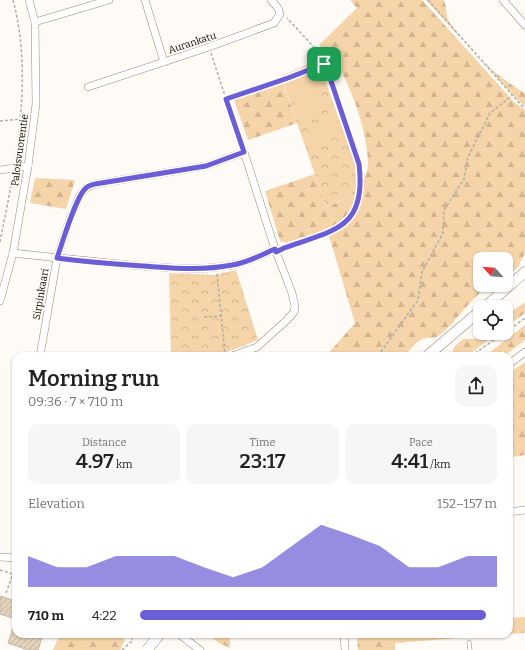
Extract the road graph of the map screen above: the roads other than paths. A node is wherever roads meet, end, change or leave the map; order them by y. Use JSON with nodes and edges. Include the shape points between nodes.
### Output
{"nodes":[{"id":1,"x":29,"y":0,"type":"edge"},
{"id":2,"x":108,"y":0,"type":"edge"},
{"id":3,"x":145,"y":0,"type":"edge"},
{"id":4,"x":271,"y":0,"type":"edge"},
{"id":5,"x":503,"y":0,"type":"edge"},
{"id":6,"x":35,"y":22,"type":"junction"},
{"id":7,"x":525,"y":25,"type":"edge"},
{"id":8,"x":164,"y":62,"type":"junction"},
{"id":9,"x":88,"y":87,"type":"dead end"},
{"id":10,"x":28,"y":166,"type":"junction"},
{"id":11,"x":0,"y":170,"type":"edge"},
{"id":12,"x":276,"y":250,"type":"junction"},
{"id":13,"x":13,"y":253,"type":"junction"},
{"id":14,"x":57,"y":258,"type":"junction"},
{"id":15,"x":525,"y":272,"type":"edge"},
{"id":16,"x":525,"y":276,"type":"edge"},
{"id":17,"x":498,"y":295,"type":"junction"},
{"id":18,"x":0,"y":300,"type":"edge"},
{"id":19,"x":493,"y":300,"type":"edge"},
{"id":20,"x":473,"y":317,"type":"edge"},
{"id":21,"x":41,"y":352,"type":"edge"},
{"id":22,"x":243,"y":352,"type":"edge"},
{"id":23,"x":432,"y":352,"type":"edge"},
{"id":24,"x":525,"y":352,"type":"edge"},
{"id":25,"x":513,"y":361,"type":"edge"},
{"id":26,"x":525,"y":510,"type":"edge"},
{"id":27,"x":513,"y":512,"type":"edge"},
{"id":28,"x":0,"y":557,"type":"edge"},
{"id":29,"x":12,"y":558,"type":"edge"},
{"id":30,"x":157,"y":638,"type":"edge"},
{"id":31,"x":184,"y":638,"type":"edge"},
{"id":32,"x":344,"y":638,"type":"edge"},
{"id":33,"x":469,"y":642,"type":"dead end"},
{"id":34,"x":148,"y":650,"type":"edge"},
{"id":35,"x":200,"y":650,"type":"edge"},
{"id":36,"x":345,"y":650,"type":"edge"},
{"id":37,"x":470,"y":650,"type":"edge"}],
"edges":[{"from":1,"to":6,"type":"street","name":"Paloisvuorentie"},
{"from":2,"to":6,"type":"street"},
{"from":3,"to":8,"type":"street"},
{"from":4,"to":8,"type":"street","name":"Aurankatu","via":[[280,14],[274,23]]},
{"from":5,"to":7,"type":"street"},
{"from":6,"to":10,"type":"street","name":"Paloisvuorentie","via":[[36,104]]},
{"from":8,"to":9,"type":"street","name":"Aurankatu"},
{"from":10,"to":11,"type":"street"},
{"from":10,"to":13,"type":"street","name":"Paloisvuorentie"},
{"from":12,"to":14,"type":"street","via":[[240,263],[216,268],[177,268]]},
{"from":12,"to":14,"type":"street","name":"Sirpinkaari","via":[[244,152],[206,166],[95,184],[86,188],[75,207]]},
{"from":12,"to":22,"type":"street","via":[[292,293],[294,312],[257,347]]},
{"from":13,"to":14,"type":"street"},
{"from":13,"to":18,"type":"street","name":"Paloisvuorentie"},
{"from":14,"to":21,"type":"street","name":"Sirpinkaari"},
{"from":15,"to":17,"type":"main road"},
{"from":16,"to":17,"type":"main road"},
{"from":17,"to":19,"type":"main road"},
{"from":20,"to":23,"type":"main road"},
{"from":24,"to":25,"type":"street"},
{"from":26,"to":27,"type":"street"},
{"from":28,"to":29,"type":"street"},
{"from":30,"to":34,"type":"main road","bridge":true},
{"from":31,"to":35,"type":"street"},
{"from":32,"to":36,"type":"street"},
{"from":33,"to":37,"type":"lane"}]}
